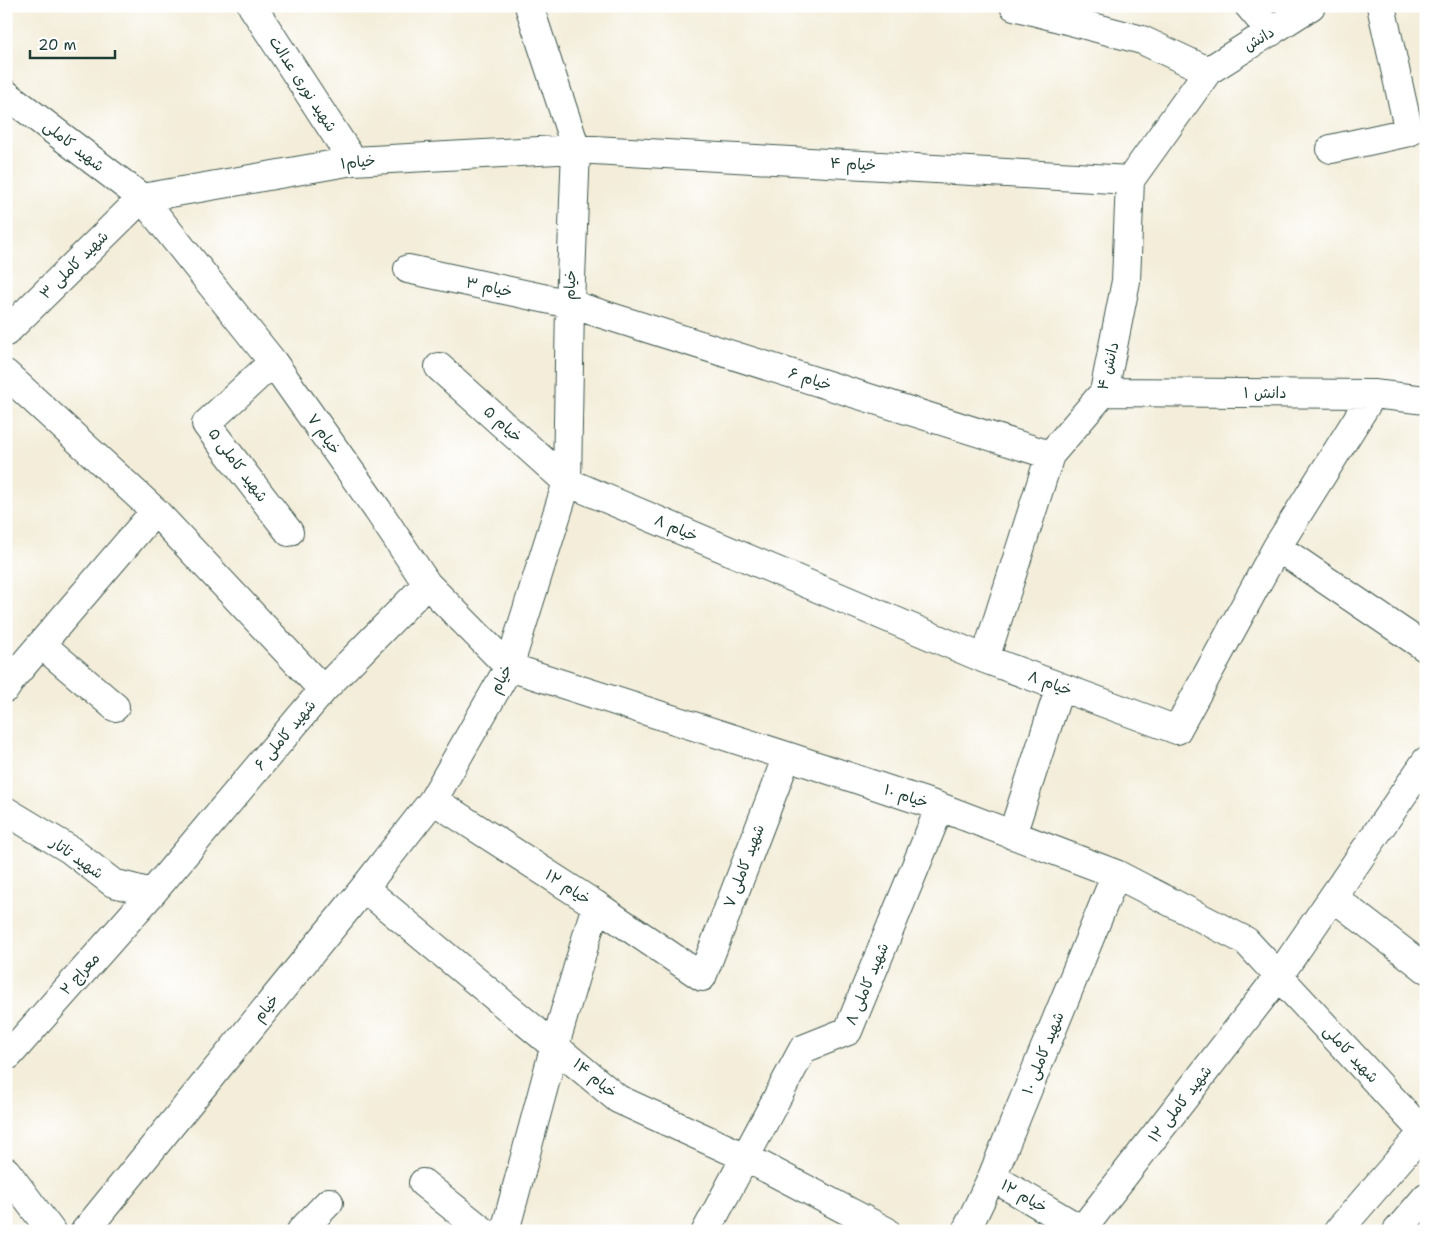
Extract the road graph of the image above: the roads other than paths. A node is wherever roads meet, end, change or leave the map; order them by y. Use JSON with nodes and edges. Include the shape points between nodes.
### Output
{"nodes":[{"id":1,"x":252,"y":6,"type":"edge"},
{"id":2,"x":529,"y":6,"type":"edge"},
{"id":3,"x":1014,"y":6,"type":"edge"},
{"id":4,"x":1087,"y":6,"type":"edge"},
{"id":5,"x":1249,"y":6,"type":"edge"},
{"id":6,"x":1310,"y":6,"type":"edge"},
{"id":7,"x":1381,"y":6,"type":"edge"},
{"id":8,"x":1271,"y":32,"type":"junction"},
{"id":9,"x":1142,"y":40,"type":"junction"},
{"id":10,"x":1208,"y":71,"type":"junction"},
{"id":11,"x":6,"y":94,"type":"edge"},
{"id":12,"x":576,"y":149,"type":"junction"},
{"id":13,"x":1331,"y":149,"type":"dead end"},
{"id":14,"x":353,"y":161,"type":"junction"},
{"id":15,"x":1130,"y":180,"type":"junction"},
{"id":16,"x":142,"y":198,"type":"junction"},
{"id":17,"x":408,"y":269,"type":"dead end"},
{"id":18,"x":570,"y":304,"type":"junction"},
{"id":19,"x":6,"y":332,"type":"edge"},
{"id":20,"x":273,"y":362,"type":"junction"},
{"id":21,"x":439,"y":367,"type":"dead end"},
{"id":22,"x":6,"y":374,"type":"edge"},
{"id":23,"x":1104,"y":392,"type":"junction"},
{"id":24,"x":1373,"y":394,"type":"junction"},
{"id":25,"x":1426,"y":400,"type":"edge"},
{"id":26,"x":1050,"y":455,"type":"junction"},
{"id":27,"x":567,"y":482,"type":"junction"},
{"id":28,"x":155,"y":511,"type":"junction"},
{"id":29,"x":289,"y":532,"type":"dead end"},
{"id":30,"x":1277,"y":547,"type":"junction"},
{"id":31,"x":427,"y":584,"type":"junction"},
{"id":32,"x":41,"y":644,"type":"junction"},
{"id":33,"x":1426,"y":648,"type":"edge"},
{"id":34,"x":985,"y":659,"type":"junction"},
{"id":35,"x":509,"y":666,"type":"junction"},
{"id":36,"x":8,"y":679,"type":"edge"},
{"id":37,"x":1060,"y":687,"type":"junction"},
{"id":38,"x":323,"y":690,"type":"junction"},
{"id":39,"x":115,"y":707,"type":"dead end"},
{"id":40,"x":787,"y":756,"type":"junction"},
{"id":41,"x":1426,"y":760,"type":"edge"},
{"id":42,"x":433,"y":800,"type":"junction"},
{"id":43,"x":940,"y":807,"type":"junction"},
{"id":44,"x":6,"y":811,"type":"edge"},
{"id":45,"x":1012,"y":835,"type":"junction"},
{"id":46,"x":1116,"y":874,"type":"junction"},
{"id":47,"x":364,"y":888,"type":"junction"},
{"id":48,"x":152,"y":893,"type":"junction"},
{"id":49,"x":1333,"y":897,"type":"junction"},
{"id":50,"x":596,"y":905,"type":"junction"},
{"id":51,"x":1426,"y":969,"type":"edge"},
{"id":52,"x":702,"y":977,"type":"joint"},
{"id":53,"x":1278,"y":977,"type":"junction"},
{"id":54,"x":554,"y":1045,"type":"junction"},
{"id":55,"x":8,"y":1055,"type":"dead end"},
{"id":56,"x":1425,"y":1130,"type":"edge"},
{"id":57,"x":745,"y":1157,"type":"junction"},
{"id":58,"x":6,"y":1171,"type":"edge"},
{"id":59,"x":992,"y":1177,"type":"junction"},
{"id":60,"x":423,"y":1183,"type":"dead end"},
{"id":61,"x":1426,"y":1197,"type":"edge"},
{"id":62,"x":329,"y":1202,"type":"dead end"},
{"id":63,"x":1082,"y":1230,"type":"edge"},
{"id":64,"x":51,"y":1231,"type":"edge"},
{"id":65,"x":86,"y":1231,"type":"edge"},
{"id":66,"x":301,"y":1231,"type":"edge"},
{"id":67,"x":484,"y":1231,"type":"edge"},
{"id":68,"x":505,"y":1231,"type":"edge"},
{"id":69,"x":706,"y":1231,"type":"edge"},
{"id":70,"x":886,"y":1231,"type":"edge"},
{"id":71,"x":966,"y":1231,"type":"edge"},
{"id":72,"x":1338,"y":1231,"type":"edge"},
{"id":73,"x":1396,"y":1231,"type":"edge"}],
"edges":[{"from":1,"to":14,"type":"street","name":"شهید نوری عدالت"},
{"from":2,"to":12,"type":"street","name":"خیام"},
{"from":3,"to":9,"type":"street"},
{"from":4,"to":9,"type":"street"},
{"from":5,"to":8,"type":"street"},
{"from":6,"to":8,"type":"street","name":"دانش"},
{"from":7,"to":13,"type":"street","via":[[1409,132]]},
{"from":8,"to":10,"type":"street","name":"دانش"},
{"from":9,"to":10,"type":"street"},
{"from":10,"to":15,"type":"street"},
{"from":11,"to":16,"type":"street","name":"شهید کاملی"},
{"from":12,"to":14,"type":"street","name":"خیام۱"},
{"from":12,"to":15,"type":"street","name":"خیام ۴"},
{"from":12,"to":18,"type":"street","name":"خیام"},
{"from":14,"to":16,"type":"street","name":"خیام۱"},
{"from":15,"to":23,"type":"street","name":"دانش ۴","via":[[1126,282]]},
{"from":16,"to":19,"type":"street","name":"شهید کاملی ۳"},
{"from":16,"to":20,"type":"street","name":"خیام ۷"},
{"from":17,"to":18,"type":"street","name":"خیام ۳"},
{"from":18,"to":26,"type":"street","name":"خیام ۶"},
{"from":18,"to":27,"type":"street","name":"خیام"},
{"from":20,"to":29,"type":"street","name":"شهید کاملی ۵","via":[[206,424]]},
{"from":20,"to":31,"type":"street","name":"خیام ۷"},
{"from":21,"to":27,"type":"street","name":"خیام ۵"},
{"from":22,"to":28,"type":"street"},
{"from":23,"to":24,"type":"street","name":"دانش ۱"},
{"from":23,"to":26,"type":"street","name":"دانش ۴"},
{"from":24,"to":25,"type":"street","name":"دانش ۱"},
{"from":24,"to":30,"type":"street","name":"خیام ۸"},
{"from":26,"to":34,"type":"street","name":"دانش ۴"},
{"from":27,"to":34,"type":"street","name":"خیام ۸"},
{"from":27,"to":35,"type":"street","name":"خیام"},
{"from":28,"to":32,"type":"street"},
{"from":28,"to":38,"type":"street"},
{"from":30,"to":33,"type":"street"},
{"from":30,"to":37,"type":"street","name":"خیام ۸","via":[[1178,730]]},
{"from":31,"to":35,"type":"street","name":"خیام ۷"},
{"from":31,"to":38,"type":"street","name":"شهید کاملی ۶"},
{"from":32,"to":36,"type":"street"},
{"from":32,"to":39,"type":"street"},
{"from":34,"to":37,"type":"street","name":"خیام ۸"},
{"from":35,"to":40,"type":"street","name":"خیام ۱۰"},
{"from":35,"to":42,"type":"street","name":"خیام"},
{"from":37,"to":45,"type":"street"},
{"from":38,"to":48,"type":"street","name":"شهید کاملی ۶"},
{"from":40,"to":43,"type":"street","name":"خیام ۱۰"},
{"from":40,"to":52,"type":"street","name":"شهید کاملی ۷"},
{"from":41,"to":49,"type":"street","name":"شهید کاملی ۱۲"},
{"from":42,"to":47,"type":"street","name":"خیام"},
{"from":42,"to":50,"type":"street","name":"خیام ۱۲"},
{"from":43,"to":45,"type":"street","name":"خیام ۱۰"},
{"from":43,"to":57,"type":"street","name":"شهید کاملی ۸","via":[[848,1031],[803,1049]]},
{"from":44,"to":48,"type":"street","name":"شهید تاتار","via":[[113,883]]},
{"from":45,"to":46,"type":"street","name":"خیام ۱۰"},
{"from":46,"to":53,"type":"street","name":"خیام ۱۰","via":[[1246,941]]},
{"from":46,"to":59,"type":"street","name":"شهید کاملی ۱۰"},
{"from":47,"to":54,"type":"street","name":"خیام ۱۴"},
{"from":47,"to":65,"type":"street","name":"خیام"},
{"from":48,"to":55,"type":"street","name":"معراج ۲"},
{"from":49,"to":51,"type":"street"},
{"from":49,"to":53,"type":"street","name":"شهید کاملی ۱۲"},
{"from":50,"to":52,"type":"street","name":"خیام ۱۲"},
{"from":50,"to":54,"type":"street"},
{"from":53,"to":56,"type":"street","name":"شهید کاملی"},
{"from":53,"to":63,"type":"street","name":"شهید کاملی ۱۲"},
{"from":54,"to":57,"type":"street","name":"خیام ۱۴","via":[[618,1099]]},
{"from":54,"to":68,"type":"street"},
{"from":56,"to":72,"type":"street"},
{"from":57,"to":69,"type":"street","name":"شهید کاملی ۸"},
{"from":57,"to":70,"type":"street","name":"خیام ۱۴"},
{"from":58,"to":64,"type":"street"},
{"from":59,"to":63,"type":"street","name":"خیام ۱۲"},
{"from":59,"to":71,"type":"street","name":"شهید کاملی ۱۰"},
{"from":60,"to":67,"type":"street"},
{"from":61,"to":73,"type":"street"},
{"from":62,"to":66,"type":"street"}]}
